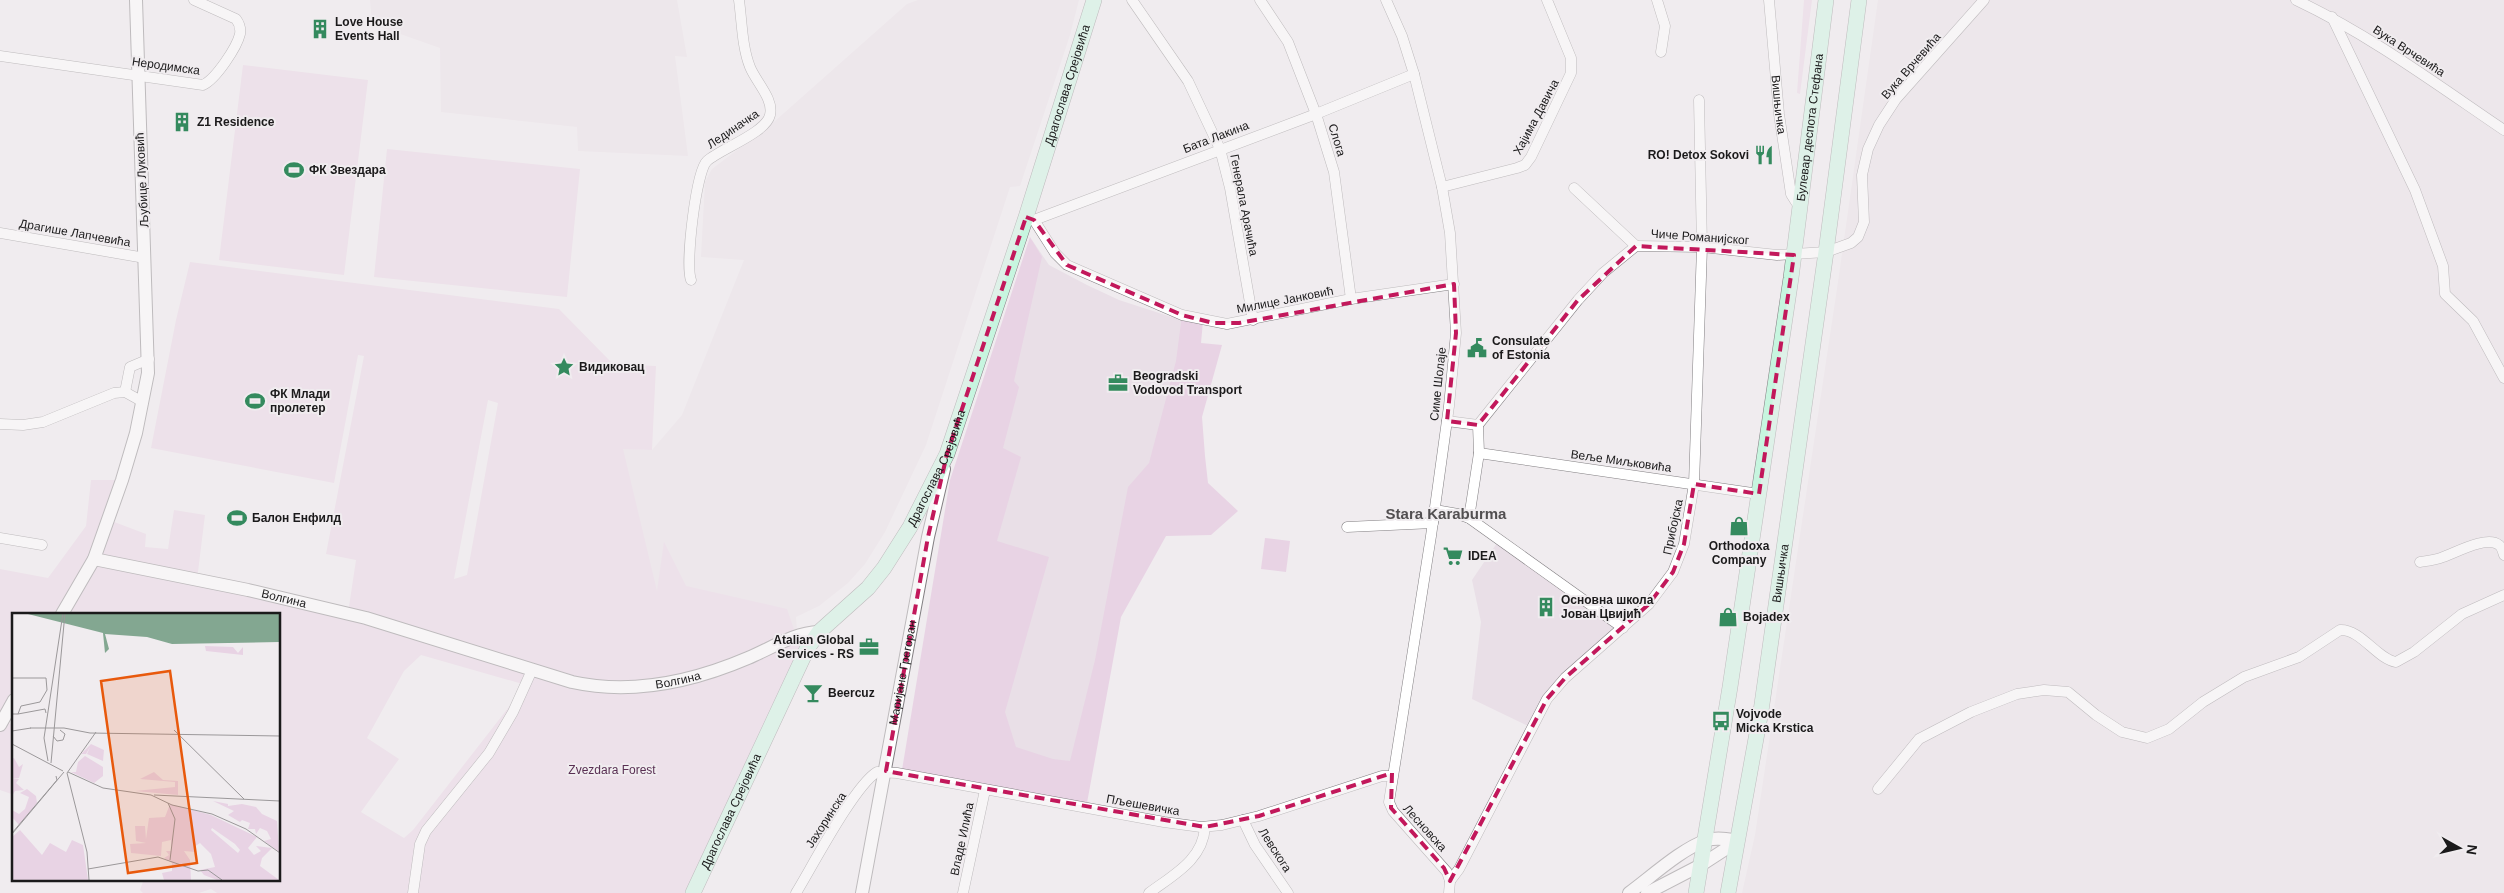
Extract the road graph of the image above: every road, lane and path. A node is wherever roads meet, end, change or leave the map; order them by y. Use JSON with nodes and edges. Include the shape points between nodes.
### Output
{"nodes":[{"id":1,"x":136,"y":0,"type":"edge"},
{"id":2,"x":194,"y":0,"type":"edge"},
{"id":3,"x":739,"y":0,"type":"edge"},
{"id":4,"x":1094,"y":0,"type":"edge"},
{"id":5,"x":1132,"y":0,"type":"edge"},
{"id":6,"x":1260,"y":0,"type":"edge"},
{"id":7,"x":1386,"y":0,"type":"edge"},
{"id":8,"x":1547,"y":0,"type":"edge"},
{"id":9,"x":1657,"y":0,"type":"edge"},
{"id":10,"x":1769,"y":0,"type":"edge"},
{"id":11,"x":1826,"y":0,"type":"edge"},
{"id":12,"x":1859,"y":0,"type":"edge"},
{"id":13,"x":1984,"y":0,"type":"edge"},
{"id":14,"x":2296,"y":0,"type":"edge"},
{"id":15,"x":2332,"y":17,"type":"junction"},
{"id":16,"x":1661,"y":52,"type":"dead end"},
{"id":17,"x":0,"y":56,"type":"edge"},
{"id":18,"x":1414,"y":74,"type":"junction"},
{"id":19,"x":138,"y":75,"type":"junction"},
{"id":20,"x":1700,"y":100,"type":"dead end"},
{"id":21,"x":1316,"y":114,"type":"junction"},
{"id":22,"x":2504,"y":130,"type":"edge"},
{"id":23,"x":1220,"y":148,"type":"junction"},
{"id":24,"x":1442,"y":188,"type":"junction"},
{"id":25,"x":1574,"y":188,"type":"dead end"},
{"id":26,"x":1801,"y":203,"type":"junction"},
{"id":27,"x":1030,"y":219,"type":"junction"},
{"id":28,"x":0,"y":233,"type":"edge"},
{"id":29,"x":1636,"y":246,"type":"junction"},
{"id":30,"x":1702,"y":247,"type":"junction"},
{"id":31,"x":1826,"y":252,"type":"junction"},
{"id":32,"x":1794,"y":255,"type":"junction"},
{"id":33,"x":145,"y":258,"type":"junction"},
{"id":34,"x":691,"y":280,"type":"dead end"},
{"id":35,"x":1454,"y":284,"type":"junction"},
{"id":36,"x":1351,"y":299,"type":"junction"},
{"id":37,"x":1254,"y":320,"type":"junction"},
{"id":38,"x":149,"y":359,"type":"junction"},
{"id":39,"x":2504,"y":378,"type":"edge"},
{"id":40,"x":125,"y":392,"type":"junction"},
{"id":41,"x":143,"y":402,"type":"junction"},
{"id":42,"x":1447,"y":421,"type":"junction"},
{"id":43,"x":0,"y":424,"type":"edge"},
{"id":44,"x":1478,"y":426,"type":"junction"},
{"id":45,"x":1479,"y":453,"type":"junction"},
{"id":46,"x":947,"y":454,"type":"junction"},
{"id":47,"x":1694,"y":484,"type":"junction"},
{"id":48,"x":1759,"y":494,"type":"junction"},
{"id":49,"x":1435,"y":510,"type":"junction"},
{"id":50,"x":1469,"y":518,"type":"junction"},
{"id":51,"x":1433,"y":523,"type":"junction"},
{"id":52,"x":1346,"y":527,"type":"dead end"},
{"id":53,"x":0,"y":538,"type":"edge"},
{"id":54,"x":42,"y":545,"type":"dead end"},
{"id":55,"x":2504,"y":556,"type":"edge"},
{"id":56,"x":94,"y":559,"type":"junction"},
{"id":57,"x":2420,"y":562,"type":"dead end"},
{"id":58,"x":2504,"y":596,"type":"edge"},
{"id":59,"x":63,"y":613,"type":"edge"},
{"id":60,"x":1623,"y":628,"type":"junction"},
{"id":61,"x":819,"y":632,"type":"junction"},
{"id":62,"x":532,"y":670,"type":"junction"},
{"id":63,"x":12,"y":704,"type":"edge"},
{"id":64,"x":0,"y":725,"type":"edge"},
{"id":65,"x":886,"y":772,"type":"junction"},
{"id":66,"x":1392,"y":776,"type":"junction"},
{"id":67,"x":1878,"y":789,"type":"dead end"},
{"id":68,"x":985,"y":790,"type":"junction"},
{"id":69,"x":1243,"y":820,"type":"junction"},
{"id":70,"x":1205,"y":827,"type":"junction"},
{"id":71,"x":1706,"y":841,"type":"junction"},
{"id":72,"x":1738,"y":841,"type":"junction"},
{"id":73,"x":1701,"y":866,"type":"junction"},
{"id":74,"x":1450,"y":881,"type":"junction"},
{"id":75,"x":413,"y":893,"type":"edge"},
{"id":76,"x":692,"y":893,"type":"edge"},
{"id":77,"x":796,"y":893,"type":"edge"},
{"id":78,"x":862,"y":893,"type":"edge"},
{"id":79,"x":964,"y":893,"type":"edge"},
{"id":80,"x":1149,"y":893,"type":"edge"},
{"id":81,"x":1288,"y":893,"type":"edge"},
{"id":82,"x":1449,"y":893,"type":"edge"},
{"id":83,"x":1629,"y":893,"type":"edge"},
{"id":84,"x":1647,"y":893,"type":"edge"},
{"id":85,"x":1696,"y":893,"type":"edge"},
{"id":86,"x":1728,"y":893,"type":"edge"}],
"edges":[{"from":1,"to":19,"type":"street","name":"Љубице Луковић"},
{"from":2,"to":19,"type":"street","name":"Неродимска","via":[[234,18],[239,25],[238,37],[216,75],[199,85]]},
{"from":3,"to":34,"type":"street","name":"Лединачка","via":[[749,66],[770,103],[771,114],[769,120],[754,132],[713,156],[702,167],[689,254]]},
{"from":4,"to":27,"type":"main road","name":"Драгослава Срејовића"},
{"from":5,"to":23,"type":"street","name":"Генерала Арачића","via":[[1188,80]]},
{"from":6,"to":21,"type":"street","name":"Слога","via":[[1288,42]]},
{"from":7,"to":18,"type":"street","name":"Симе Шолаје"},
{"from":8,"to":24,"type":"street","name":"Хајима Давича","via":[[1571,58],[1571,73],[1532,155],[1517,168]]},
{"from":9,"to":16,"type":"street","via":[[1665,26]]},
{"from":10,"to":26,"type":"street","name":"Вишњичка","via":[[1779,114],[1791,194],[1796,202]]},
{"from":11,"to":26,"type":"main road","name":"Булевар деспота Стефана"},
{"from":12,"to":31,"type":"main road"},
{"from":13,"to":31,"type":"street","name":"Вука Врчевића","via":[[1896,99],[1879,124],[1868,148],[1862,175],[1865,214],[1862,230],[1851,243]]},
{"from":14,"to":15,"type":"street","name":"Вука Врчевића"},
{"from":15,"to":22,"type":"street","name":"Вука Врчевића"},
{"from":15,"to":39,"type":"street","via":[[2415,190],[2443,266],[2445,294],[2473,321]]},
{"from":17,"to":19,"type":"street","name":"Неродимска"},
{"from":18,"to":21,"type":"street","name":"Бата Лакина"},
{"from":18,"to":24,"type":"street","name":"Симе Шолаје"},
{"from":19,"to":33,"type":"street","name":"Љубице Луковић"},
{"from":20,"to":30,"type":"street","name":"Прибојска"},
{"from":21,"to":23,"type":"street","name":"Бата Лакина"},
{"from":21,"to":36,"type":"street","name":"Слога","via":[[1338,192]]},
{"from":23,"to":27,"type":"street","name":"Бата Лакина"},
{"from":23,"to":37,"type":"street","name":"Генерала Арачића"},
{"from":24,"to":35,"type":"street","name":"Симе Шолаје"},
{"from":25,"to":29,"type":"street"},
{"from":26,"to":32,"type":"main road","name":"Булевар деспота Стефана"},
{"from":27,"to":37,"type":"street","name":"Милице Јанковић","via":[[1061,260],[1114,286],[1204,321],[1227,324]]},
{"from":27,"to":46,"type":"main road","name":"Драгослава Срејовића"},
{"from":28,"to":33,"type":"street","name":"Драгише Лапчевића"},
{"from":29,"to":30,"type":"street","name":"Чиче Романијског"},
{"from":29,"to":44,"type":"street","name":"Чиче Романијског","via":[[1603,273],[1578,300]]},
{"from":30,"to":32,"type":"street","name":"Чиче Романијског"},
{"from":30,"to":47,"type":"street","name":"Прибојска"},
{"from":31,"to":32,"type":"street","name":"Вука Врчевића"},
{"from":31,"to":72,"type":"main road","name":"Вишњичка","via":[[1761,711]]},
{"from":32,"to":48,"type":"main road"},
{"from":33,"to":38,"type":"street","name":"Љубице Луковић"},
{"from":35,"to":36,"type":"street","name":"Милице Јанковић"},
{"from":35,"to":42,"type":"street","name":"Симе Шолаје","via":[[1456,333]]},
{"from":36,"to":37,"type":"street","name":"Милице Јанковић"},
{"from":38,"to":40,"type":"street","via":[[130,367]]},
{"from":38,"to":41,"type":"street","name":"Љубице Луковић"},
{"from":40,"to":41,"type":"street"},
{"from":40,"to":43,"type":"street","via":[[104,395],[43,422]]},
{"from":41,"to":56,"type":"street","name":"Љубице Луковић","via":[[122,480]]},
{"from":42,"to":44,"type":"street"},
{"from":42,"to":49,"type":"street","name":"Симе Шолаје"},
{"from":44,"to":45,"type":"street"},
{"from":45,"to":47,"type":"street","name":"Веље Миљковића"},
{"from":45,"to":50,"type":"street"},
{"from":46,"to":61,"type":"main road","name":"Драгослава Срејовића","via":[[910,527],[884,568],[868,588]]},
{"from":46,"to":65,"type":"street","name":"Маријане Грегоран","via":[[928,537]]},
{"from":47,"to":48,"type":"street","name":"Веље Миљковића"},
{"from":47,"to":60,"type":"street","name":"Прибојска","via":[[1680,559],[1649,604]]},
{"from":48,"to":71,"type":"main road"},
{"from":49,"to":50,"type":"street"},
{"from":49,"to":51,"type":"street","name":"Симе Шолаје"},
{"from":50,"to":60,"type":"street"},
{"from":51,"to":52,"type":"street"},
{"from":51,"to":66,"type":"street","name":"Симе Шолаје","via":[[1405,712]]},
{"from":53,"to":54,"type":"street"},
{"from":55,"to":57,"type":"street","via":[[2496,543],[2476,544],[2441,558]]},
{"from":56,"to":59,"type":"street"},
{"from":56,"to":62,"type":"street","name":"Волгина","via":[[366,618]]},
{"from":58,"to":67,"type":"street","via":[[2462,614],[2399,661],[2384,657],[2371,644],[2348,630],[2336,632],[2299,657],[2244,677],[2203,702],[2169,729],[2147,738],[2122,732],[2068,692],[2044,690],[2017,694],[1971,712],[1919,739]]},
{"from":60,"to":74,"type":"street","name":"Прибојска","via":[[1565,678],[1548,699]]},
{"from":61,"to":62,"type":"street","name":"Волгина","via":[[797,635],[715,671],[661,684],[599,688]]},
{"from":61,"to":76,"type":"main road","name":"Драгослава Срејовића","via":[[795,673]]},
{"from":62,"to":75,"type":"street","via":[[489,753],[426,830],[420,844]]},
{"from":63,"to":64,"type":"street"},
{"from":65,"to":68,"type":"street","name":"Пљешевичка"},
{"from":65,"to":77,"type":"street","name":"Јахоринска","via":[[877,772],[865,782]]},
{"from":65,"to":78,"type":"street","name":"Маријане Грегоран"},
{"from":66,"to":69,"type":"street","name":"Пљешевичка","via":[[1382,776]]},
{"from":66,"to":74,"type":"street","name":"Лесновска","via":[[1391,808],[1444,868]]},
{"from":68,"to":70,"type":"street","name":"Пљешевичка"},
{"from":68,"to":79,"type":"street","name":"Владе Илића"},
{"from":69,"to":70,"type":"street","name":"Пљешевичка"},
{"from":69,"to":81,"type":"street","name":"Левскога","via":[[1255,845]]},
{"from":70,"to":80,"type":"street","via":[[1202,843],[1192,860]]},
{"from":71,"to":72,"type":"street"},
{"from":71,"to":73,"type":"main road"},
{"from":71,"to":83,"type":"street","via":[[1664,866]]},
{"from":72,"to":73,"type":"street"},
{"from":72,"to":86,"type":"main road","name":"Вишњичка"},
{"from":73,"to":84,"type":"street"},
{"from":73,"to":85,"type":"main road"},
{"from":74,"to":82,"type":"street"}]}
